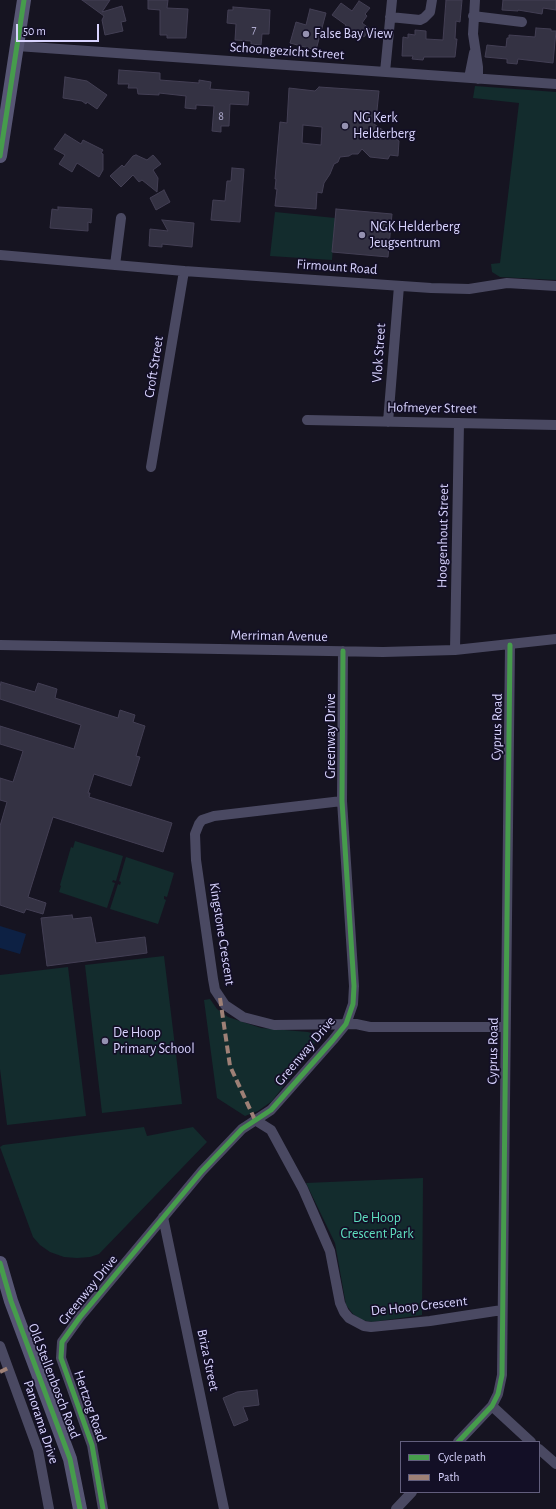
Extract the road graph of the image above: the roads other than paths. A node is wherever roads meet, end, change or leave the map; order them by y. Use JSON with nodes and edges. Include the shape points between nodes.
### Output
{"nodes":[{"id":1,"x":24,"y":0,"type":"edge"},
{"id":2,"x":392,"y":0,"type":"edge"},
{"id":3,"x":432,"y":0,"type":"edge"},
{"id":4,"x":475,"y":0,"type":"edge"},
{"id":5,"x":474,"y":16,"type":"junction"},
{"id":6,"x":390,"y":17,"type":"junction"},
{"id":7,"x":522,"y":22,"type":"dead end"},
{"id":8,"x":17,"y":46,"type":"junction"},
{"id":9,"x":385,"y":72,"type":"junction"},
{"id":10,"x":474,"y":79,"type":"junction"},
{"id":11,"x":556,"y":84,"type":"edge"},
{"id":12,"x":0,"y":156,"type":"edge"},
{"id":13,"x":121,"y":218,"type":"dead end"},
{"id":14,"x":0,"y":255,"type":"edge"},
{"id":15,"x":115,"y":265,"type":"junction"},
{"id":16,"x":184,"y":271,"type":"junction"},
{"id":17,"x":399,"y":286,"type":"junction"},
{"id":18,"x":556,"y":286,"type":"edge"},
{"id":19,"x":307,"y":420,"type":"dead end"},
{"id":20,"x":388,"y":422,"type":"junction"},
{"id":21,"x":459,"y":423,"type":"junction"},
{"id":22,"x":556,"y":424,"type":"edge"},
{"id":23,"x":151,"y":467,"type":"dead end"},
{"id":24,"x":556,"y":640,"type":"edge"},
{"id":25,"x":0,"y":645,"type":"edge"},
{"id":26,"x":510,"y":645,"type":"junction"},
{"id":27,"x":455,"y":650,"type":"junction"},
{"id":28,"x":343,"y":651,"type":"junction"},
{"id":29,"x":342,"y":801,"type":"junction"},
{"id":30,"x":346,"y":1024,"type":"junction"},
{"id":31,"x":505,"y":1027,"type":"junction"},
{"id":32,"x":255,"y":1120,"type":"junction"},
{"id":33,"x":162,"y":1217,"type":"junction"},
{"id":34,"x":0,"y":1263,"type":"edge"},
{"id":35,"x":502,"y":1310,"type":"junction"},
{"id":36,"x":0,"y":1346,"type":"edge"},
{"id":37,"x":62,"y":1358,"type":"joint"},
{"id":38,"x":492,"y":1406,"type":"junction"},
{"id":39,"x":459,"y":1441,"type":"edge"},
{"id":40,"x":530,"y":1441,"type":"edge"},
{"id":41,"x":540,"y":1450,"type":"edge"},
{"id":42,"x":556,"y":1464,"type":"edge"},
{"id":43,"x":411,"y":1493,"type":"edge"},
{"id":44,"x":49,"y":1509,"type":"edge"},
{"id":45,"x":80,"y":1509,"type":"edge"},
{"id":46,"x":103,"y":1509,"type":"edge"},
{"id":47,"x":224,"y":1509,"type":"edge"},
{"id":48,"x":396,"y":1509,"type":"edge"}],
"edges":[{"from":1,"to":8,"type":"street"},
{"from":2,"to":6,"type":"street"},
{"from":3,"to":6,"type":"street","via":[[430,12],[420,20]]},
{"from":4,"to":5,"type":"street"},
{"from":5,"to":7,"type":"street"},
{"from":5,"to":10,"type":"street"},
{"from":6,"to":9,"type":"street"},
{"from":8,"to":9,"type":"street","name":"Schoongezicht Street"},
{"from":8,"to":12,"type":"street"},
{"from":9,"to":10,"type":"street","name":"Schoongezicht Street"},
{"from":10,"to":11,"type":"street","name":"Schoongezicht Street"},
{"from":13,"to":15,"type":"street"},
{"from":14,"to":15,"type":"street","name":"Firmount Road"},
{"from":15,"to":16,"type":"street","name":"Firmount Road"},
{"from":16,"to":17,"type":"street","name":"Firmount Road"},
{"from":16,"to":23,"type":"street","name":"Croft Street"},
{"from":17,"to":18,"type":"street","name":"Firmount Road","via":[[459,289],[507,284]]},
{"from":17,"to":20,"type":"street","name":"Vlok Street"},
{"from":19,"to":20,"type":"street","name":"Hofmeyer Street"},
{"from":20,"to":21,"type":"street","name":"Hofmeyer Street"},
{"from":21,"to":22,"type":"street","name":"Hofmeyer Street"},
{"from":21,"to":27,"type":"street","name":"Hoogenhout Street"},
{"from":24,"to":26,"type":"street","name":"Merriman Avenue"},
{"from":25,"to":28,"type":"street","name":"Merriman Avenue"},
{"from":26,"to":27,"type":"street","name":"Merriman Avenue"},
{"from":26,"to":31,"type":"street","name":"Cyprus Road"},
{"from":27,"to":28,"type":"street","name":"Merriman Avenue"},
{"from":28,"to":29,"type":"street","name":"Greenway Drive"},
{"from":29,"to":30,"type":"street","name":"Greenway Drive","via":[[354,986],[353,1004]]},
{"from":29,"to":30,"type":"street","name":"Kingstone Crescent","via":[[207,817],[196,829],[195,843],[213,979],[215,990],[224,1005],[243,1017],[274,1024]]},
{"from":30,"to":31,"type":"street","name":"Kingstone Crescent","via":[[370,1027]]},
{"from":30,"to":32,"type":"street","name":"Greenway Drive","via":[[271,1110]]},
{"from":31,"to":35,"type":"street","name":"Cyprus Road"},
{"from":32,"to":33,"type":"street","name":"Greenway Drive","via":[[233,1138]]},
{"from":32,"to":35,"type":"street","name":"De Hoop Crescent","via":[[271,1130],[303,1189],[330,1251],[340,1303],[349,1318],[371,1327]]},
{"from":33,"to":37,"type":"street","name":"Greenway Drive","via":[[66,1334],[61,1348]]},
{"from":33,"to":47,"type":"street","name":"Briza Street"},
{"from":34,"to":45,"type":"street","name":"Old Stellenbosch Road","via":[[11,1301],[70,1459]]},
{"from":35,"to":38,"type":"street","name":"Cyprus Road","via":[[502,1376]]},
{"from":36,"to":44,"type":"street","name":"Panorama Drive","via":[[38,1450]]},
{"from":37,"to":46,"type":"street","name":"Hertzog Road","via":[[92,1445]]},
{"from":38,"to":39,"type":"street","name":"Cyprus Road"},
{"from":38,"to":40,"type":"street"},
{"from":41,"to":42,"type":"street"},
{"from":43,"to":48,"type":"street"}]}
